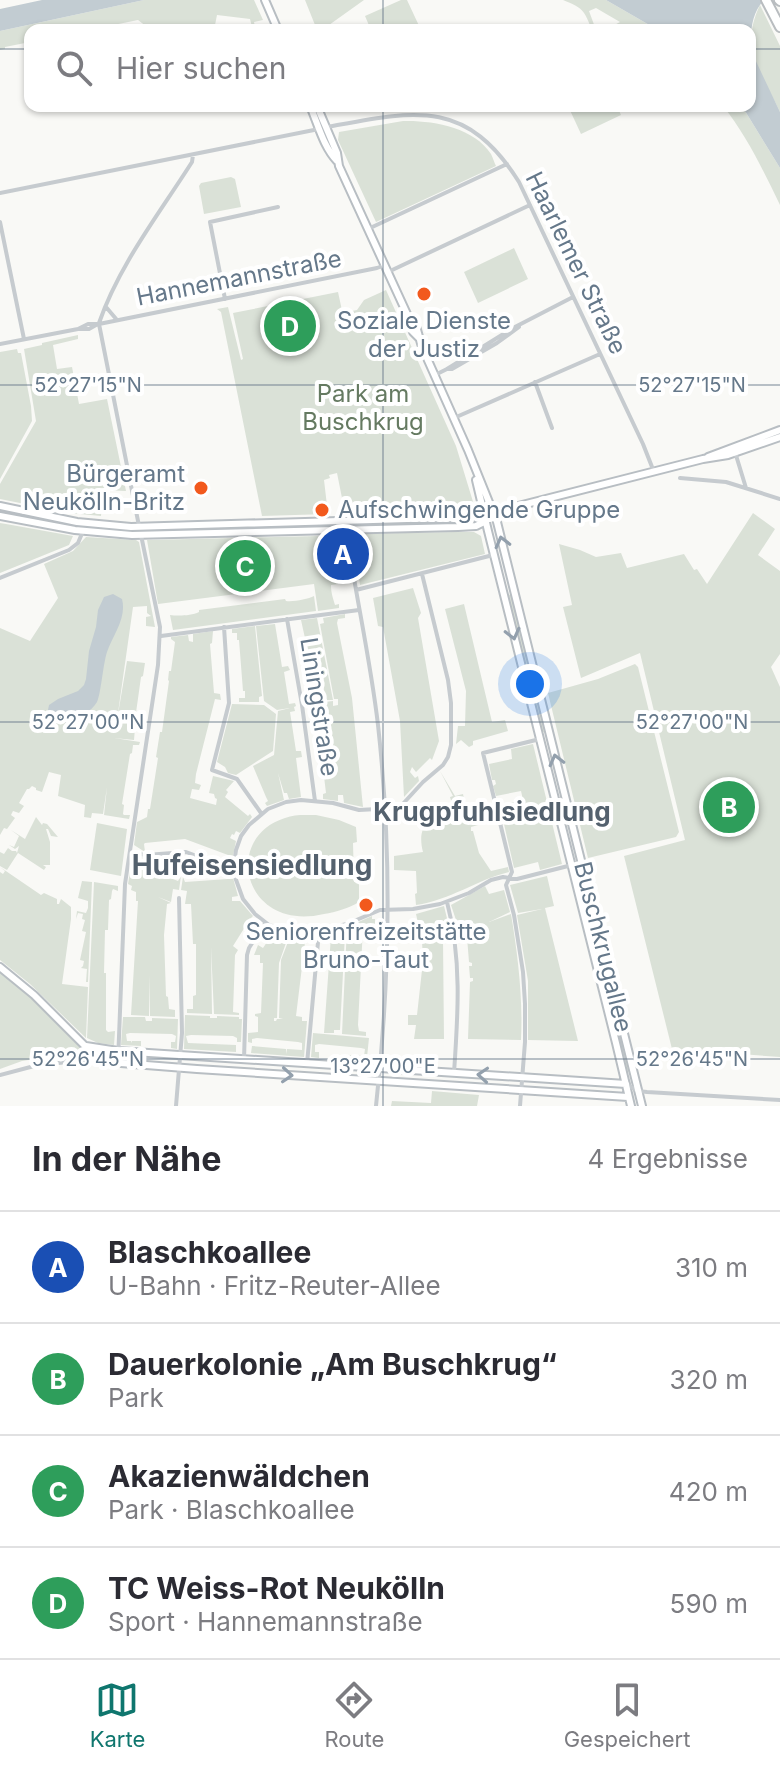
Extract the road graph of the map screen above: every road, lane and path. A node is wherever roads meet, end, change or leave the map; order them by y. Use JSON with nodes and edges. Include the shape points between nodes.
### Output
{"nodes":[{"id":1,"x":265,"y":0,"type":"edge"},
{"id":2,"x":768,"y":3,"type":"edge"},
{"id":3,"x":275,"y":24,"type":"edge"},
{"id":4,"x":780,"y":27,"type":"edge"},
{"id":5,"x":314,"y":112,"type":"edge"},
{"id":6,"x":319,"y":112,"type":"edge"},
{"id":7,"x":323,"y":128,"type":"junction"},
{"id":8,"x":193,"y":155,"type":"junction"},
{"id":9,"x":507,"y":164,"type":"junction"},
{"id":10,"x":0,"y":193,"type":"edge"},
{"id":11,"x":530,"y":205,"type":"junction"},
{"id":12,"x":278,"y":207,"type":"dead end"},
{"id":13,"x":0,"y":222,"type":"edge"},
{"id":14,"x":368,"y":229,"type":"junction"},
{"id":15,"x":386,"y":268,"type":"junction"},
{"id":16,"x":573,"y":297,"type":"junction"},
{"id":17,"x":225,"y":299,"type":"junction"},
{"id":18,"x":106,"y":306,"type":"junction"},
{"id":19,"x":117,"y":320,"type":"junction"},
{"id":20,"x":99,"y":324,"type":"junction"},
{"id":21,"x":24,"y":339,"type":"junction"},
{"id":22,"x":0,"y":344,"type":"edge"},
{"id":23,"x":600,"y":354,"type":"junction"},
{"id":24,"x":435,"y":375,"type":"junction"},
{"id":25,"x":535,"y":382,"type":"junction"},
{"id":26,"x":454,"y":418,"type":"junction"},
{"id":27,"x":552,"y":428,"type":"dead end"},
{"id":28,"x":780,"y":430,"type":"edge"},
{"id":29,"x":780,"y":437,"type":"edge"},
{"id":30,"x":735,"y":450,"type":"junction"},
{"id":31,"x":473,"y":465,"type":"junction"},
{"id":32,"x":654,"y":472,"type":"junction"},
{"id":33,"x":696,"y":473,"type":"dead end"},
{"id":34,"x":680,"y":478,"type":"dead end"},
{"id":35,"x":705,"y":480,"type":"junction"},
{"id":36,"x":746,"y":488,"type":"junction"},
{"id":37,"x":780,"y":499,"type":"edge"},
{"id":38,"x":0,"y":506,"type":"edge"},
{"id":39,"x":494,"y":513,"type":"junction"},
{"id":40,"x":0,"y":516,"type":"edge"},
{"id":41,"x":485,"y":519,"type":"junction"},
{"id":42,"x":345,"y":521,"type":"junction"},
{"id":43,"x":346,"y":530,"type":"junction"},
{"id":44,"x":83,"y":531,"type":"junction"},
{"id":45,"x":140,"y":531,"type":"junction"},
{"id":46,"x":494,"y":555,"type":"junction"},
{"id":47,"x":422,"y":574,"type":"junction"},
{"id":48,"x":0,"y":578,"type":"edge"},
{"id":49,"x":356,"y":590,"type":"junction"},
{"id":50,"x":514,"y":590,"type":"junction"},
{"id":51,"x":503,"y":593,"type":"junction"},
{"id":52,"x":359,"y":610,"type":"junction"},
{"id":53,"x":287,"y":619,"type":"junction"},
{"id":54,"x":224,"y":627,"type":"junction"},
{"id":55,"x":161,"y":636,"type":"junction"},
{"id":56,"x":550,"y":736,"type":"junction"},
{"id":57,"x":540,"y":739,"type":"junction"},
{"id":58,"x":315,"y":801,"type":"junction"},
{"id":59,"x":386,"y":809,"type":"junction"},
{"id":60,"x":261,"y":813,"type":"junction"},
{"id":61,"x":130,"y":853,"type":"junction"},
{"id":62,"x":146,"y":855,"type":"junction"},
{"id":63,"x":582,"y":863,"type":"junction"},
{"id":64,"x":572,"y":865,"type":"junction"},
{"id":65,"x":226,"y":867,"type":"junction"},
{"id":66,"x":234,"y":868,"type":"junction"},
{"id":67,"x":509,"y":878,"type":"junction"},
{"id":68,"x":179,"y":898,"type":"dead end"},
{"id":69,"x":447,"y":902,"type":"junction"},
{"id":70,"x":388,"y":909,"type":"junction"},
{"id":71,"x":265,"y":922,"type":"junction"},
{"id":72,"x":319,"y":931,"type":"junction"},
{"id":73,"x":0,"y":967,"type":"edge"},
{"id":74,"x":86,"y":1046,"type":"junction"},
{"id":75,"x":118,"y":1051,"type":"junction"},
{"id":76,"x":181,"y":1056,"type":"junction"},
{"id":77,"x":99,"y":1059,"type":"junction"},
{"id":78,"x":244,"y":1060,"type":"junction"},
{"id":79,"x":80,"y":1061,"type":"junction"},
{"id":80,"x":118,"y":1062,"type":"junction"},
{"id":81,"x":307,"y":1064,"type":"junction"},
{"id":82,"x":180,"y":1067,"type":"junction"},
{"id":83,"x":380,"y":1068,"type":"junction"},
{"id":84,"x":454,"y":1073,"type":"junction"},
{"id":85,"x":0,"y":1075,"type":"edge"},
{"id":86,"x":523,"y":1078,"type":"junction"},
{"id":87,"x":379,"y":1081,"type":"junction"},
{"id":88,"x":626,"y":1084,"type":"junction"},
{"id":89,"x":522,"y":1090,"type":"junction"},
{"id":90,"x":638,"y":1091,"type":"junction"},
{"id":91,"x":628,"y":1097,"type":"junction"},
{"id":92,"x":780,"y":1100,"type":"edge"},
{"id":93,"x":176,"y":1106,"type":"edge"},
{"id":94,"x":376,"y":1106,"type":"edge"},
{"id":95,"x":520,"y":1106,"type":"edge"},
{"id":96,"x":631,"y":1106,"type":"edge"},
{"id":97,"x":642,"y":1106,"type":"edge"}],
"edges":[{"from":1,"to":3,"type":"main road"},
{"from":2,"to":4,"type":"highway"},
{"from":5,"to":7,"type":"main road","name":"Buschkrugallee"},
{"from":6,"to":7,"type":"main road","name":"Buschkrugallee"},
{"from":7,"to":8,"type":"street","name":"Haarlemer Straße"},
{"from":7,"to":9,"type":"street","name":"Haarlemer Straße","via":[[385,116],[434,115],[476,133]]},
{"from":7,"to":14,"type":"main road","name":"Buschkrugallee"},
{"from":8,"to":10,"type":"street","name":"Haarlemer Straße"},
{"from":8,"to":18,"type":"street"},
{"from":9,"to":11,"type":"street","name":"Haarlemer Straße"},
{"from":9,"to":14,"type":"street"},
{"from":11,"to":15,"type":"street","name":"Hannemannstraße"},
{"from":11,"to":16,"type":"street","name":"Haarlemer Straße"},
{"from":12,"to":17,"type":"street","via":[[210,222]]},
{"from":13,"to":21,"type":"street"},
{"from":14,"to":15,"type":"main road","name":"Buschkrugallee"},
{"from":15,"to":17,"type":"street","name":"Hannemannstraße"},
{"from":15,"to":24,"type":"main road","name":"Buschkrugallee"},
{"from":16,"to":23,"type":"street","name":"Haarlemer Straße"},
{"from":16,"to":24,"type":"street"},
{"from":17,"to":19,"type":"street","name":"Hannemannstraße"},
{"from":18,"to":19,"type":"street"},
{"from":18,"to":20,"type":"street"},
{"from":19,"to":20,"type":"street","name":"Hannemannstraße"},
{"from":20,"to":21,"type":"street","name":"Hannemannstraße"},
{"from":20,"to":45,"type":"street"},
{"from":21,"to":22,"type":"street","name":"Hannemannstraße"},
{"from":23,"to":25,"type":"street"},
{"from":23,"to":32,"type":"street","name":"Haarlemer Straße"},
{"from":24,"to":26,"type":"main road","name":"Buschkrugallee"},
{"from":25,"to":26,"type":"street"},
{"from":25,"to":27,"type":"street"},
{"from":26,"to":31,"type":"main road","name":"Buschkrugallee"},
{"from":28,"to":30,"type":"main road"},
{"from":29,"to":30,"type":"main road"},
{"from":30,"to":32,"type":"main road"},
{"from":30,"to":36,"type":"street"},
{"from":31,"to":39,"type":"main road","name":"Buschkrugallee"},
{"from":31,"to":41,"type":"main road","name":"Buschkrugallee"},
{"from":32,"to":39,"type":"main road"},
{"from":33,"to":35,"type":"street"},
{"from":34,"to":35,"type":"street"},
{"from":35,"to":36,"type":"street"},
{"from":36,"to":37,"type":"street"},
{"from":38,"to":45,"type":"main road"},
{"from":39,"to":41,"type":"main road"},
{"from":50,"to":39,"type":"main road","name":"Buschkrugallee","one_way":true},
{"from":40,"to":44,"type":"main road"},
{"from":41,"to":42,"type":"main road"},
{"from":41,"to":43,"type":"main road","via":[[473,526]]},
{"from":41,"to":46,"type":"main road","name":"Buschkrugallee"},
{"from":42,"to":43,"type":"street"},
{"from":42,"to":45,"type":"main road"},
{"from":43,"to":45,"type":"main road"},
{"from":43,"to":49,"type":"street"},
{"from":44,"to":45,"type":"main road"},
{"from":44,"to":48,"type":"street","via":[[69,550]]},
{"from":45,"to":55,"type":"street"},
{"from":46,"to":47,"type":"street"},
{"from":46,"to":51,"type":"main road","name":"Buschkrugallee"},
{"from":47,"to":49,"type":"street"},
{"from":47,"to":59,"type":"street","via":[[448,680],[451,745],[443,765],[400,807]]},
{"from":49,"to":52,"type":"street"},
{"from":50,"to":51,"type":"main road"},
{"from":50,"to":56,"type":"main road","name":"Buschkrugallee"},
{"from":51,"to":57,"type":"main road","name":"Buschkrugallee","one_way":true},
{"from":52,"to":53,"type":"street"},
{"from":52,"to":59,"type":"street"},
{"from":53,"to":54,"type":"street"},
{"from":53,"to":58,"type":"street","name":"Liningstraße"},
{"from":54,"to":55,"type":"street"},
{"from":54,"to":60,"type":"street","via":[[229,703],[212,771],[237,779]]},
{"from":55,"to":61,"type":"street"},
{"from":56,"to":57,"type":"main road"},
{"from":63,"to":56,"type":"main road","name":"Buschkrugallee","one_way":true},
{"from":57,"to":64,"type":"main road","name":"Buschkrugallee"},
{"from":57,"to":67,"type":"street","via":[[483,753],[512,872]]},
{"from":58,"to":59,"type":"street","via":[[359,810]]},
{"from":58,"to":60,"type":"street","via":[[286,802]]},
{"from":59,"to":70,"type":"street"},
{"from":60,"to":66,"type":"street","via":[[241,836]]},
{"from":61,"to":62,"type":"street"},
{"from":61,"to":75,"type":"street"},
{"from":62,"to":65,"type":"street","via":[[186,852]]},
{"from":62,"to":65,"type":"street","via":[[183,870]]},
{"from":63,"to":64,"type":"main road"},
{"from":63,"to":90,"type":"main road","name":"Buschkrugallee"},
{"from":64,"to":67,"type":"street"},
{"from":64,"to":88,"type":"main road","name":"Buschkrugallee"},
{"from":65,"to":66,"type":"street"},
{"from":66,"to":71,"type":"street","via":[[243,899]]},
{"from":67,"to":69,"type":"street","via":[[491,880]]},
{"from":67,"to":86,"type":"street","via":[[523,972]]},
{"from":68,"to":76,"type":"street"},
{"from":69,"to":70,"type":"street"},
{"from":69,"to":84,"type":"street","via":[[458,988]]},
{"from":70,"to":72,"type":"street"},
{"from":70,"to":83,"type":"street"},
{"from":71,"to":72,"type":"street","via":[[290,932]]},
{"from":71,"to":78,"type":"street","via":[[247,955]]},
{"from":72,"to":81,"type":"street"},
{"from":73,"to":74,"type":"main road"},
{"from":74,"to":75,"type":"main road"},
{"from":74,"to":77,"type":"main road"},
{"from":74,"to":79,"type":"street"},
{"from":75,"to":76,"type":"main road"},
{"from":75,"to":80,"type":"street"},
{"from":76,"to":78,"type":"main road"},
{"from":76,"to":82,"type":"street"},
{"from":77,"to":79,"type":"street"},
{"from":77,"to":80,"type":"main road"},
{"from":78,"to":81,"type":"main road"},
{"from":79,"to":85,"type":"street"},
{"from":80,"to":82,"type":"main road"},
{"from":81,"to":83,"type":"main road"},
{"from":82,"to":87,"type":"main road","one_way":true},
{"from":82,"to":93,"type":"street"},
{"from":83,"to":84,"type":"main road"},
{"from":83,"to":87,"type":"street"},
{"from":86,"to":84,"type":"main road","one_way":true},
{"from":86,"to":88,"type":"main road"},
{"from":86,"to":89,"type":"street"},
{"from":87,"to":89,"type":"main road"},
{"from":87,"to":94,"type":"street"},
{"from":88,"to":90,"type":"street"},
{"from":88,"to":91,"type":"main road","name":"Buschkrugallee"},
{"from":89,"to":91,"type":"main road"},
{"from":89,"to":95,"type":"street"},
{"from":90,"to":91,"type":"street"},
{"from":90,"to":92,"type":"street"},
{"from":90,"to":97,"type":"main road","name":"Buschkrugallee"},
{"from":91,"to":96,"type":"main road","name":"Buschkrugallee"}]}
